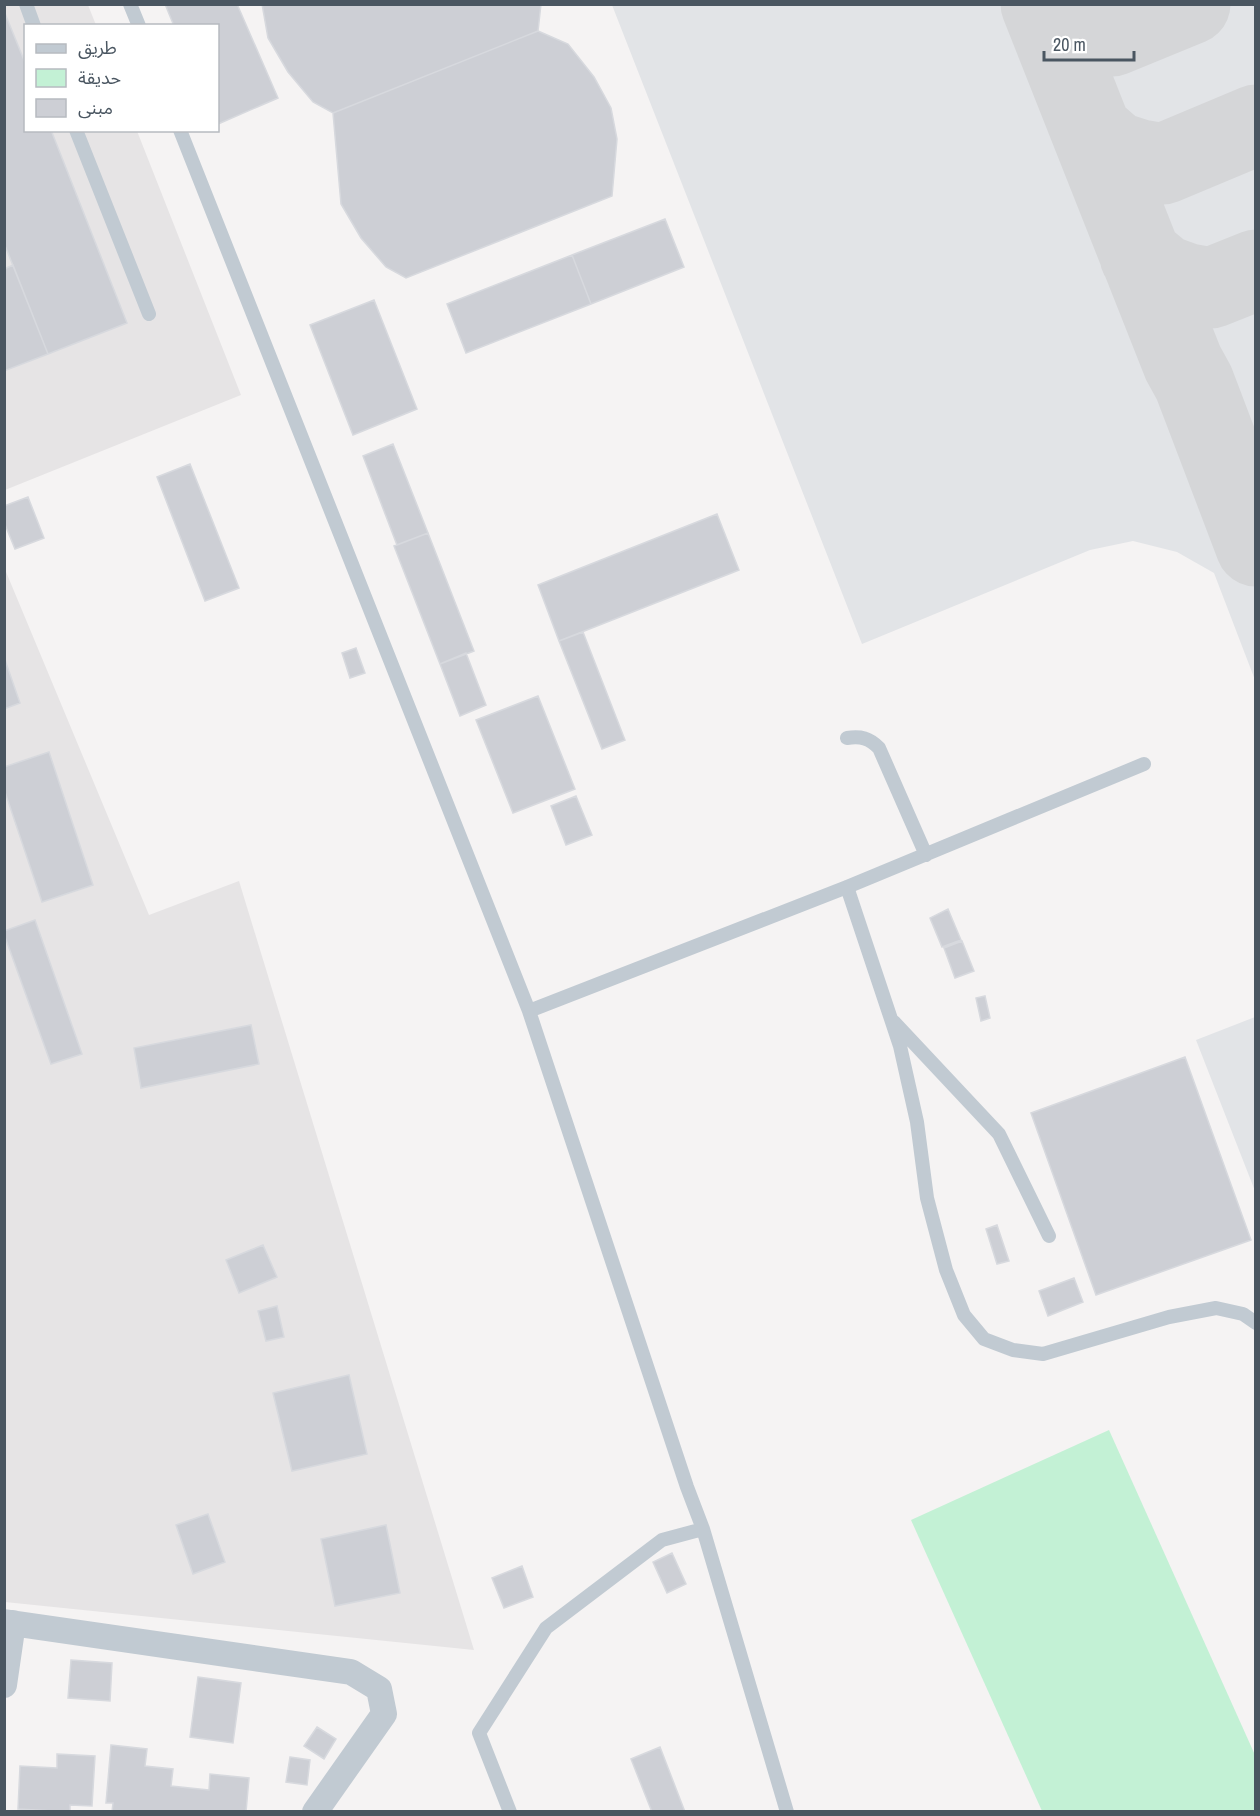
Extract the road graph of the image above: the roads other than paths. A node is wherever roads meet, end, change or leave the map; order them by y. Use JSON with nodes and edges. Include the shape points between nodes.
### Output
{"nodes":[{"id":1,"x":26,"y":4,"type":"edge"},
{"id":2,"x":130,"y":4,"type":"edge"},
{"id":3,"x":33,"y":24,"type":"edge"},
{"id":4,"x":138,"y":24,"type":"edge"},
{"id":5,"x":77,"y":132,"type":"edge"},
{"id":6,"x":181,"y":132,"type":"edge"},
{"id":7,"x":149,"y":314,"type":"dead end"},
{"id":8,"x":847,"y":738,"type":"dead end"},
{"id":9,"x":1144,"y":764,"type":"dead end"},
{"id":10,"x":926,"y":855,"type":"junction"},
{"id":11,"x":847,"y":887,"type":"junction"},
{"id":12,"x":529,"y":1011,"type":"junction"},
{"id":13,"x":890,"y":1018,"type":"junction"},
{"id":14,"x":1049,"y":1236,"type":"dead end"},
{"id":15,"x":1256,"y":1323,"type":"edge"},
{"id":16,"x":703,"y":1528,"type":"junction"},
{"id":17,"x":9,"y":1622,"type":"edge"},
{"id":18,"x":4,"y":1684,"type":"edge"},
{"id":19,"x":315,"y":1812,"type":"edge"},
{"id":20,"x":510,"y":1812,"type":"edge"},
{"id":21,"x":787,"y":1812,"type":"edge"}],
"edges":[{"from":1,"to":3,"type":"lane"},
{"from":2,"to":4,"type":"lane"},
{"from":5,"to":7,"type":"lane"},
{"from":6,"to":12,"type":"lane"},
{"from":8,"to":10,"type":"lane","via":[[871,739],[879,748]]},
{"from":9,"to":10,"type":"lane"},
{"from":10,"to":11,"type":"lane"},
{"from":11,"to":12,"type":"lane"},
{"from":11,"to":13,"type":"lane"},
{"from":12,"to":16,"type":"lane"},
{"from":13,"to":14,"type":"lane","via":[[999,1134]]},
{"from":13,"to":15,"type":"lane","via":[[900,1046],[927,1198],[946,1270],[964,1315],[984,1339],[1013,1350],[1043,1354],[1169,1317],[1216,1308],[1243,1314]]},
{"from":16,"to":20,"type":"lane","via":[[662,1540],[546,1628],[478,1733]]},
{"from":16,"to":21,"type":"lane"},
{"from":17,"to":18,"type":"street"},
{"from":17,"to":19,"type":"street","via":[[351,1672],[379,1689],[384,1714]]}]}
